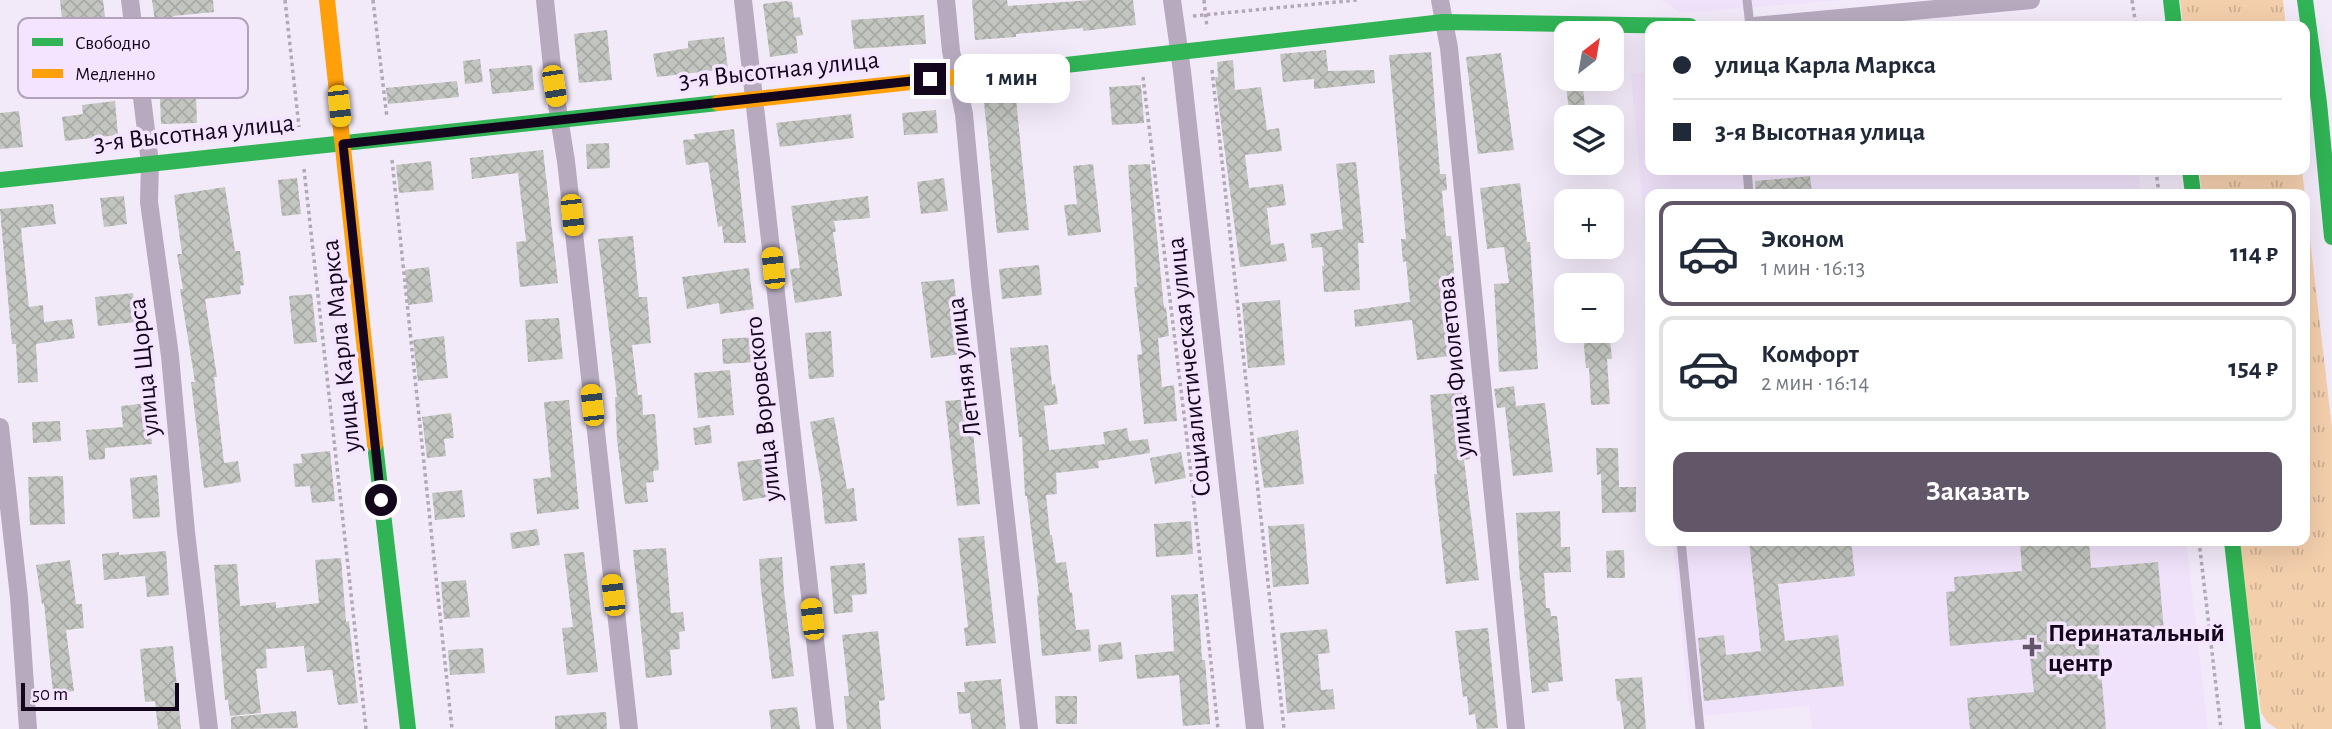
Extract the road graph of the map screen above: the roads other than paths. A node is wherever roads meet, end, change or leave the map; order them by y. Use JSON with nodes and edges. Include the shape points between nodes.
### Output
{"nodes":[{"id":1,"x":130,"y":0,"type":"edge"},
{"id":2,"x":327,"y":0,"type":"edge"},
{"id":3,"x":545,"y":0,"type":"edge"},
{"id":4,"x":743,"y":0,"type":"edge"},
{"id":5,"x":946,"y":0,"type":"edge"},
{"id":6,"x":1440,"y":0,"type":"edge"},
{"id":7,"x":1747,"y":0,"type":"edge"},
{"id":8,"x":2031,"y":0,"type":"edge"},
{"id":9,"x":2171,"y":0,"type":"edge"},
{"id":10,"x":2305,"y":0,"type":"edge"},
{"id":11,"x":1173,"y":8,"type":"edge"},
{"id":12,"x":132,"y":18,"type":"edge"},
{"id":13,"x":1751,"y":21,"type":"edge"},
{"id":14,"x":1806,"y":21,"type":"edge"},
{"id":15,"x":2173,"y":21,"type":"edge"},
{"id":16,"x":2307,"y":21,"type":"edge"},
{"id":17,"x":1443,"y":22,"type":"junction"},
{"id":18,"x":1645,"y":25,"type":"edge"},
{"id":19,"x":2310,"y":43,"type":"edge"},
{"id":20,"x":1179,"y":50,"type":"junction"},
{"id":21,"x":956,"y":77,"type":"junction"},
{"id":22,"x":754,"y":97,"type":"junction"},
{"id":23,"x":142,"y":98,"type":"edge"},
{"id":24,"x":2326,"y":102,"type":"edge"},
{"id":25,"x":559,"y":120,"type":"junction"},
{"id":26,"x":343,"y":144,"type":"junction"},
{"id":27,"x":150,"y":163,"type":"junction"},
{"id":28,"x":0,"y":180,"type":"edge"},
{"id":29,"x":2332,"y":237,"type":"edge"},
{"id":30,"x":0,"y":427,"type":"edge"},
{"id":31,"x":1682,"y":546,"type":"edge"},
{"id":32,"x":2233,"y":546,"type":"edge"},
{"id":33,"x":28,"y":729,"type":"edge"},
{"id":34,"x":209,"y":729,"type":"edge"},
{"id":35,"x":408,"y":729,"type":"edge"},
{"id":36,"x":629,"y":729,"type":"edge"},
{"id":37,"x":825,"y":729,"type":"edge"},
{"id":38,"x":1029,"y":729,"type":"edge"},
{"id":39,"x":1255,"y":729,"type":"edge"},
{"id":40,"x":1516,"y":729,"type":"edge"},
{"id":41,"x":1700,"y":729,"type":"edge"},
{"id":42,"x":2253,"y":729,"type":"edge"}],
"edges":[{"from":1,"to":12,"type":"street","name":"улица Щорса"},
{"from":2,"to":26,"type":"street","name":"улица Карла Маркса"},
{"from":3,"to":25,"type":"street"},
{"from":4,"to":22,"type":"street","name":"улица Воровского"},
{"from":5,"to":21,"type":"street","name":"Летняя улица"},
{"from":6,"to":17,"type":"street","name":"улица Фиолетова"},
{"from":7,"to":13,"type":"lane"},
{"from":8,"to":14,"type":"street"},
{"from":9,"to":15,"type":"street"},
{"from":10,"to":16,"type":"street"},
{"from":11,"to":20,"type":"street","name":"Социалистическая улица"},
{"from":17,"to":18,"type":"street","name":"3-я Высотная улица"},
{"from":17,"to":20,"type":"street","name":"3-я Высотная улица"},
{"from":17,"to":40,"type":"street","name":"улица Фиолетова"},
{"from":19,"to":24,"type":"street","via":[[2314,78]]},
{"from":20,"to":21,"type":"street","name":"3-я Высотная улица"},
{"from":20,"to":39,"type":"street","name":"Социалистическая улица"},
{"from":21,"to":22,"type":"street","name":"3-я Высотная улица"},
{"from":21,"to":38,"type":"street","name":"Летняя улица","via":[[964,114]]},
{"from":22,"to":25,"type":"street","name":"3-я Высотная улица"},
{"from":22,"to":37,"type":"street","name":"улица Воровского"},
{"from":23,"to":27,"type":"street","name":"улица Щорса"},
{"from":24,"to":29,"type":"street"},
{"from":25,"to":26,"type":"street","name":"3-я Высотная улица"},
{"from":25,"to":36,"type":"street"},
{"from":26,"to":27,"type":"street","name":"3-я Высотная улица"},
{"from":26,"to":35,"type":"street","name":"улица Карла Маркса"},
{"from":27,"to":28,"type":"street","name":"3-я Высотная улица"},
{"from":27,"to":34,"type":"street","name":"улица Щорса","via":[[149,202]]},
{"from":30,"to":33,"type":"street"},
{"from":31,"to":41,"type":"lane"},
{"from":32,"to":42,"type":"street"}]}
